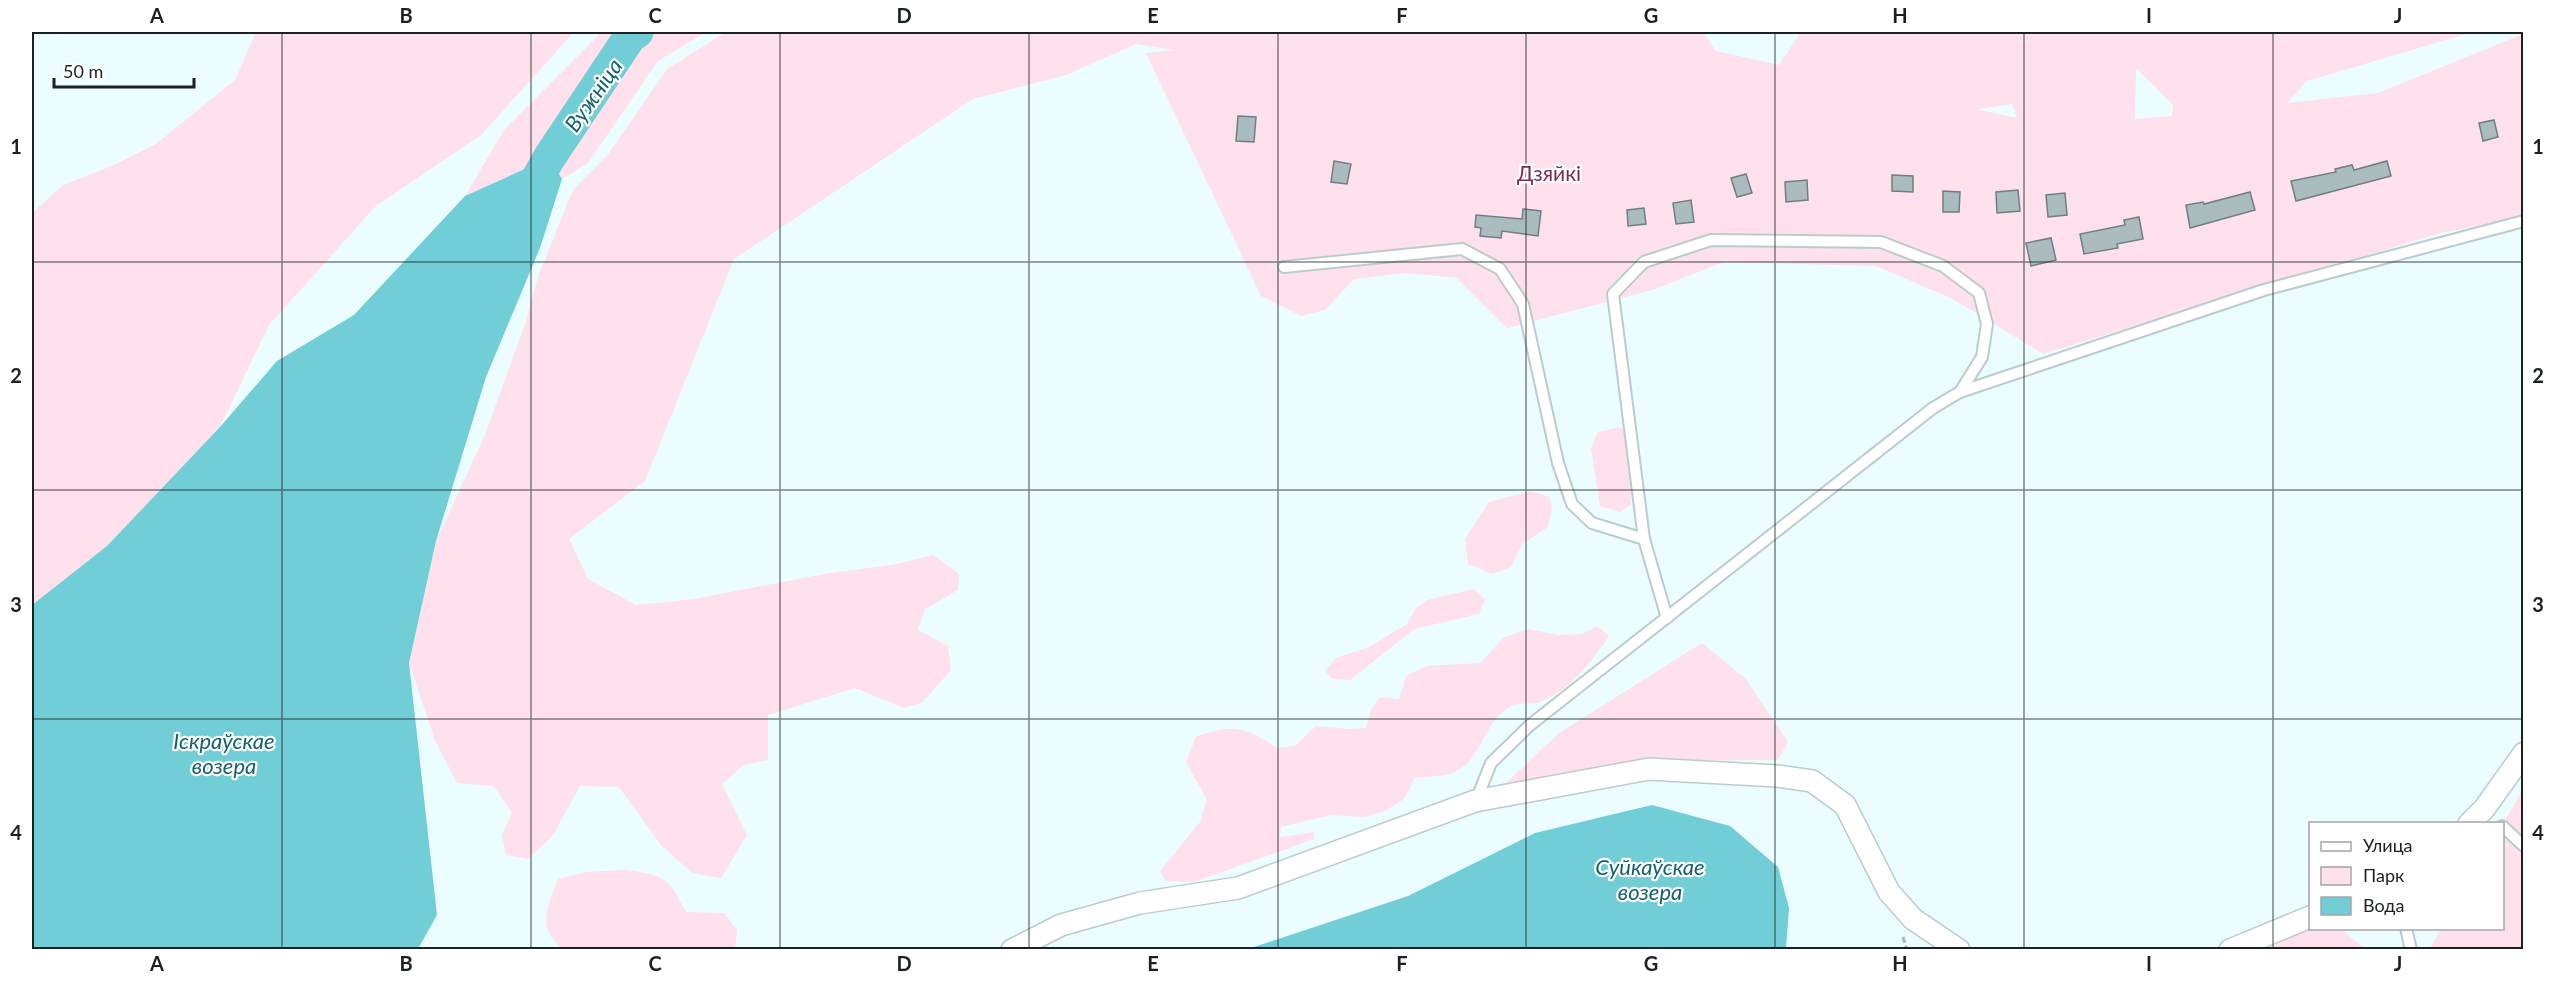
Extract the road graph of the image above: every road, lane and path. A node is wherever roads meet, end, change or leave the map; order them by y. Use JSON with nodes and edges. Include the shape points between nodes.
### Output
{"nodes":[{"id":1,"x":2523,"y":220,"type":"edge"},
{"id":2,"x":1284,"y":267,"type":"dead end"},
{"id":3,"x":1960,"y":392,"type":"junction"},
{"id":4,"x":1644,"y":539,"type":"junction"},
{"id":5,"x":1667,"y":618,"type":"junction"},
{"id":6,"x":2523,"y":753,"type":"edge"},
{"id":7,"x":1475,"y":801,"type":"junction"},
{"id":8,"x":2489,"y":821,"type":"edge"},
{"id":9,"x":2504,"y":832,"type":"edge"},
{"id":10,"x":2523,"y":846,"type":"edge"},
{"id":11,"x":2309,"y":917,"type":"edge"},
{"id":12,"x":2406,"y":930,"type":"edge"},
{"id":13,"x":1012,"y":950,"type":"edge"},
{"id":14,"x":1959,"y":950,"type":"edge"},
{"id":15,"x":2229,"y":950,"type":"edge"},
{"id":16,"x":2411,"y":950,"type":"edge"}],
"edges":[{"from":1,"to":3,"type":"lane","via":[[2264,290]]},
{"from":2,"to":4,"type":"lane","via":[[1462,249],[1500,269],[1523,304],[1558,464],[1572,504],[1592,523]]},
{"from":3,"to":4,"type":"lane","via":[[1982,357],[1987,324],[1979,293],[1943,266],[1881,242],[1711,240],[1644,262],[1613,294]]},
{"from":3,"to":5,"type":"lane","via":[[1933,408]]},
{"from":4,"to":5,"type":"lane"},
{"from":5,"to":7,"type":"lane","via":[[1530,725],[1491,763]]},
{"from":6,"to":8,"type":"street"},
{"from":7,"to":13,"type":"street","via":[[1238,888],[1140,903],[1061,925]]},
{"from":7,"to":14,"type":"street","via":[[1649,770],[1812,781],[1845,805],[1889,892],[1913,919]]},
{"from":9,"to":10,"type":"lane"},
{"from":11,"to":15,"type":"street"},
{"from":12,"to":16,"type":"lane"}]}
